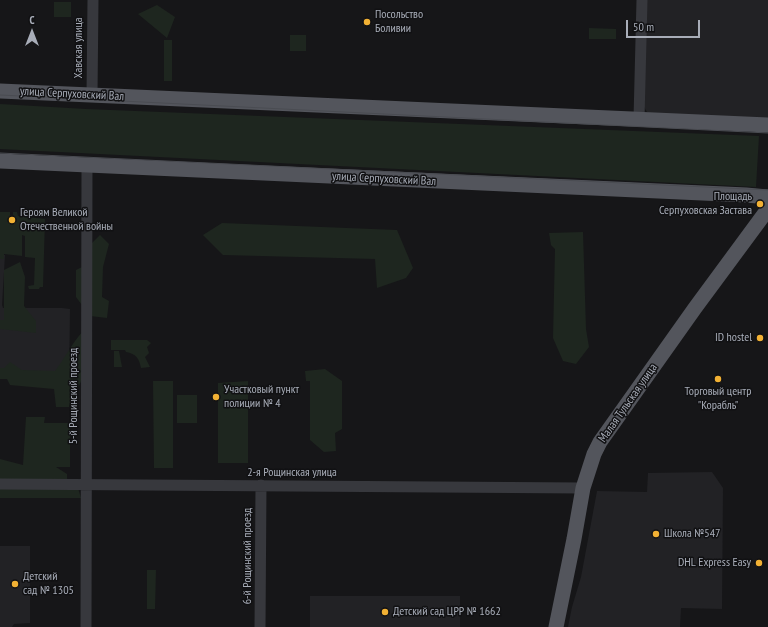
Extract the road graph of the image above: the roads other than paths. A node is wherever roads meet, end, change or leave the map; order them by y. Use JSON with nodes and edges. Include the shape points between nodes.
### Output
{"nodes":[{"id":1,"x":93,"y":0,"type":"edge"},
{"id":2,"x":642,"y":0,"type":"edge"},
{"id":3,"x":0,"y":91,"type":"edge"},
{"id":4,"x":92,"y":95,"type":"junction"},
{"id":5,"x":639,"y":119,"type":"junction"},
{"id":6,"x":768,"y":125,"type":"edge"},
{"id":7,"x":0,"y":161,"type":"edge"},
{"id":8,"x":88,"y":165,"type":"junction"},
{"id":9,"x":768,"y":197,"type":"edge"},
{"id":10,"x":768,"y":209,"type":"edge"},
{"id":11,"x":0,"y":484,"type":"edge"},
{"id":12,"x":87,"y":484,"type":"junction"},
{"id":13,"x":261,"y":486,"type":"junction"},
{"id":14,"x":583,"y":488,"type":"junction"},
{"id":15,"x":86,"y":627,"type":"edge"},
{"id":16,"x":260,"y":627,"type":"edge"},
{"id":17,"x":556,"y":627,"type":"edge"}],
"edges":[{"from":1,"to":4,"type":"street","name":"Хавская улица"},
{"from":2,"to":5,"type":"street"},
{"from":3,"to":4,"type":"main road","name":"улица Серпуховский Вал"},
{"from":4,"to":5,"type":"main road","name":"улица Серпуховский Вал"},
{"from":5,"to":6,"type":"main road","name":"улица Серпуховский Вал"},
{"from":7,"to":8,"type":"main road","name":"улица Серпуховский Вал"},
{"from":8,"to":9,"type":"main road","name":"улица Серпуховский Вал"},
{"from":8,"to":12,"type":"street","name":"5-й Рощинский проезд"},
{"from":10,"to":14,"type":"main road","name":"Малая Тульская улица","via":[[608,429],[594,454]]},
{"from":11,"to":12,"type":"street","name":"2-я Рощинская улица"},
{"from":12,"to":13,"type":"street","name":"2-я Рощинская улица"},
{"from":12,"to":15,"type":"street","name":"5-й Рощинский проезд"},
{"from":13,"to":14,"type":"street","name":"2-я Рощинская улица"},
{"from":13,"to":16,"type":"street","name":"6-й Рощинский проезд"},
{"from":14,"to":17,"type":"main road","name":"Малая Тульская улица"}]}
